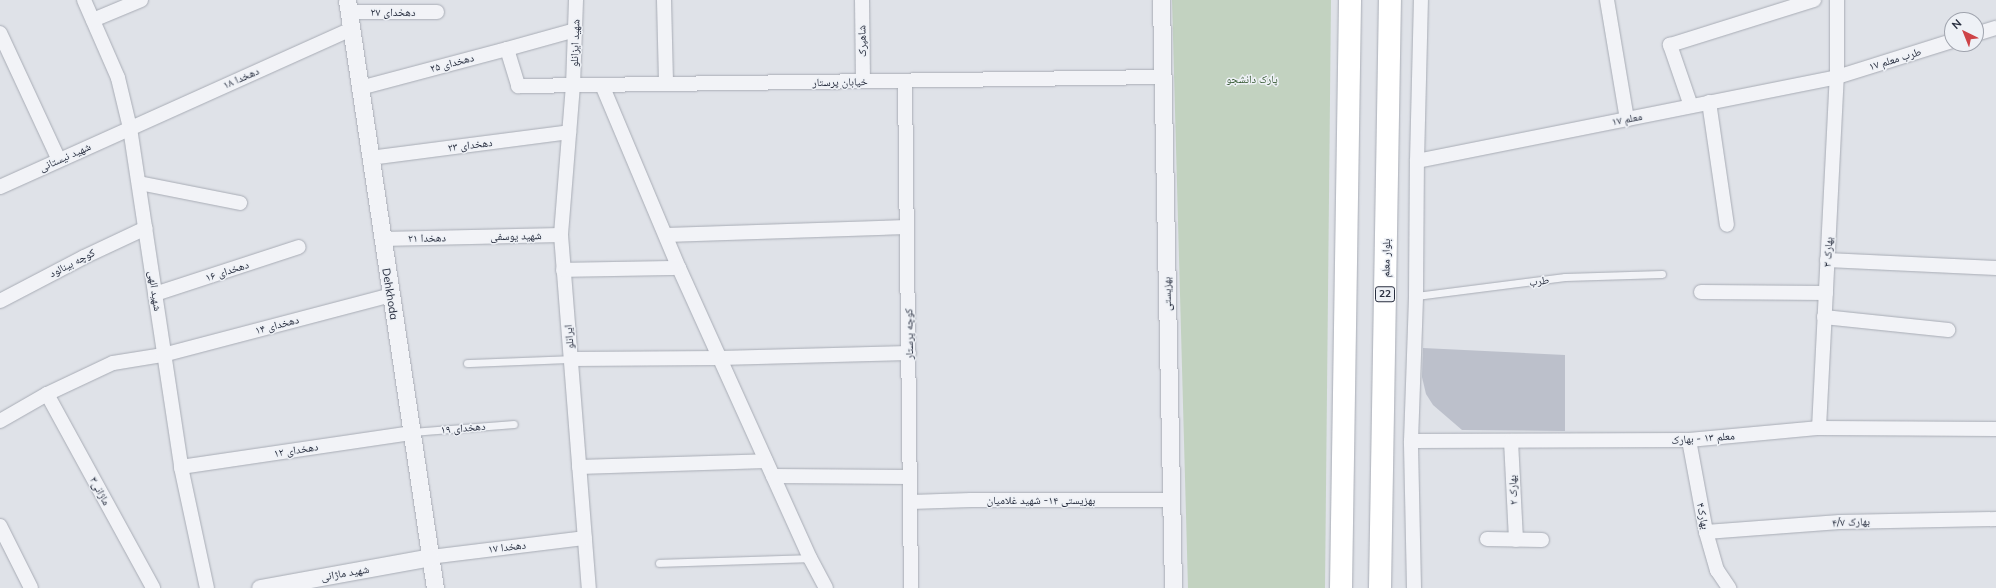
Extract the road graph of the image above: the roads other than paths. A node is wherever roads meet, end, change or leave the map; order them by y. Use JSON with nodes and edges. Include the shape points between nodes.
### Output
{"nodes":[{"id":1,"x":84,"y":0,"type":"edge"},
{"id":2,"x":141,"y":0,"type":"edge"},
{"id":3,"x":576,"y":0,"type":"edge"},
{"id":4,"x":664,"y":0,"type":"edge"},
{"id":5,"x":862,"y":0,"type":"edge"},
{"id":6,"x":1161,"y":0,"type":"edge"},
{"id":7,"x":1350,"y":0,"type":"edge"},
{"id":8,"x":1390,"y":0,"type":"edge"},
{"id":9,"x":1421,"y":0,"type":"edge"},
{"id":10,"x":1606,"y":0,"type":"edge"},
{"id":11,"x":1814,"y":0,"type":"edge"},
{"id":12,"x":1838,"y":0,"type":"edge"},
{"id":13,"x":348,"y":6,"type":"edge"},
{"id":14,"x":437,"y":12,"type":"dead end"},
{"id":15,"x":93,"y":20,"type":"junction"},
{"id":16,"x":1996,"y":28,"type":"edge"},
{"id":17,"x":351,"y":29,"type":"junction"},
{"id":18,"x":575,"y":30,"type":"junction"},
{"id":19,"x":0,"y":32,"type":"edge"},
{"id":20,"x":1984,"y":32,"type":"edge"},
{"id":21,"x":1944,"y":44,"type":"edge"},
{"id":22,"x":507,"y":49,"type":"junction"},
{"id":23,"x":1163,"y":77,"type":"junction"},
{"id":24,"x":1837,"y":77,"type":"junction"},
{"id":25,"x":863,"y":81,"type":"junction"},
{"id":26,"x":905,"y":81,"type":"junction"},
{"id":27,"x":666,"y":84,"type":"junction"},
{"id":28,"x":602,"y":85,"type":"junction"},
{"id":29,"x":573,"y":86,"type":"junction"},
{"id":30,"x":360,"y":88,"type":"junction"},
{"id":31,"x":1709,"y":102,"type":"junction"},
{"id":32,"x":1691,"y":106,"type":"junction"},
{"id":33,"x":1627,"y":119,"type":"junction"},
{"id":34,"x":130,"y":128,"type":"junction"},
{"id":35,"x":569,"y":132,"type":"junction"},
{"id":36,"x":370,"y":158,"type":"junction"},
{"id":37,"x":58,"y":160,"type":"junction"},
{"id":38,"x":1416,"y":161,"type":"junction"},
{"id":39,"x":139,"y":183,"type":"junction"},
{"id":40,"x":0,"y":186,"type":"edge"},
{"id":41,"x":240,"y":203,"type":"dead end"},
{"id":42,"x":1727,"y":225,"type":"dead end"},
{"id":43,"x":907,"y":227,"type":"junction"},
{"id":44,"x":146,"y":228,"type":"junction"},
{"id":45,"x":561,"y":235,"type":"junction"},
{"id":46,"x":666,"y":235,"type":"junction"},
{"id":47,"x":471,"y":237,"type":"joint"},
{"id":48,"x":382,"y":239,"type":"junction"},
{"id":49,"x":300,"y":247,"type":"dead end"},
{"id":50,"x":1827,"y":260,"type":"junction"},
{"id":51,"x":679,"y":268,"type":"junction"},
{"id":52,"x":1996,"y":268,"type":"edge"},
{"id":53,"x":563,"y":270,"type":"junction"},
{"id":54,"x":1662,"y":274,"type":"dead end"},
{"id":55,"x":1701,"y":292,"type":"dead end"},
{"id":56,"x":1826,"y":293,"type":"junction"},
{"id":57,"x":155,"y":294,"type":"junction"},
{"id":58,"x":391,"y":295,"type":"junction"},
{"id":59,"x":1416,"y":296,"type":"junction"},
{"id":60,"x":0,"y":301,"type":"edge"},
{"id":61,"x":1824,"y":317,"type":"junction"},
{"id":62,"x":1948,"y":330,"type":"dead end"},
{"id":63,"x":909,"y":353,"type":"junction"},
{"id":64,"x":164,"y":355,"type":"junction"},
{"id":65,"x":720,"y":358,"type":"junction"},
{"id":66,"x":571,"y":359,"type":"junction"},
{"id":67,"x":467,"y":363,"type":"dead end"},
{"id":68,"x":47,"y":394,"type":"junction"},
{"id":69,"x":0,"y":421,"type":"edge"},
{"id":70,"x":514,"y":424,"type":"dead end"},
{"id":71,"x":1819,"y":428,"type":"junction"},
{"id":72,"x":1996,"y":430,"type":"edge"},
{"id":73,"x":411,"y":432,"type":"junction"},
{"id":74,"x":1689,"y":440,"type":"junction"},
{"id":75,"x":1411,"y":441,"type":"junction"},
{"id":76,"x":1511,"y":441,"type":"junction"},
{"id":77,"x":766,"y":461,"type":"junction"},
{"id":78,"x":181,"y":467,"type":"junction"},
{"id":79,"x":579,"y":467,"type":"junction"},
{"id":80,"x":773,"y":476,"type":"junction"},
{"id":81,"x":910,"y":476,"type":"junction"},
{"id":82,"x":1171,"y":500,"type":"junction"},
{"id":83,"x":911,"y":502,"type":"junction"},
{"id":84,"x":1996,"y":519,"type":"edge"},
{"id":85,"x":0,"y":526,"type":"edge"},
{"id":86,"x":1706,"y":532,"type":"junction"},
{"id":87,"x":585,"y":538,"type":"junction"},
{"id":88,"x":1486,"y":539,"type":"dead end"},
{"id":89,"x":1516,"y":540,"type":"junction"},
{"id":90,"x":1542,"y":540,"type":"dead end"},
{"id":91,"x":430,"y":557,"type":"junction"},
{"id":92,"x":810,"y":558,"type":"junction"},
{"id":93,"x":659,"y":563,"type":"dead end"},
{"id":94,"x":31,"y":588,"type":"edge"},
{"id":95,"x":153,"y":588,"type":"edge"},
{"id":96,"x":208,"y":588,"type":"edge"},
{"id":97,"x":260,"y":588,"type":"edge"},
{"id":98,"x":434,"y":588,"type":"edge"},
{"id":99,"x":589,"y":588,"type":"edge"},
{"id":100,"x":826,"y":588,"type":"edge"},
{"id":101,"x":911,"y":588,"type":"edge"},
{"id":102,"x":1173,"y":588,"type":"edge"},
{"id":103,"x":1341,"y":588,"type":"edge"},
{"id":104,"x":1380,"y":588,"type":"edge"},
{"id":105,"x":1414,"y":588,"type":"edge"},
{"id":106,"x":1729,"y":588,"type":"edge"}],
"edges":[{"from":1,"to":15,"type":"street","name":"شهید الهی"},
{"from":2,"to":15,"type":"street"},
{"from":3,"to":18,"type":"street","name":"شهید ایزانلو"},
{"from":4,"to":27,"type":"street"},
{"from":5,"to":25,"type":"street","name":"شاهپرک"},
{"from":6,"to":23,"type":"street","name":"بهزیستی"},
{"from":7,"to":103,"type":"main road"},
{"from":8,"to":104,"type":"main road","name":"بلوار معلم","number":"22"},
{"from":9,"to":38,"type":"street"},
{"from":10,"to":33,"type":"street"},
{"from":11,"to":32,"type":"street","via":[[1670,46]]},
{"from":12,"to":24,"type":"street","name":"بهارک ۳"},
{"from":13,"to":14,"type":"street","name":"دهخدای ۲۷"},
{"from":13,"to":17,"type":"street","name":"Dehkhoda"},
{"from":15,"to":34,"type":"street","name":"شهید الهی","via":[[118,78]]},
{"from":16,"to":20,"type":"street"},
{"from":17,"to":30,"type":"street","name":"Dehkhoda"},
{"from":17,"to":34,"type":"street","name":"دهخدا ۱۸"},
{"from":18,"to":22,"type":"street","name":"دهخدای ۲۵"},
{"from":18,"to":29,"type":"street","name":"شهید ایزانلو"},
{"from":19,"to":37,"type":"street"},
{"from":21,"to":24,"type":"street","name":"طرب معلم ۱۷"},
{"from":22,"to":29,"type":"street","name":"خیابان پرستار","via":[[518,86]]},
{"from":22,"to":30,"type":"street","name":"دهخدای ۲۵"},
{"from":23,"to":26,"type":"street","name":"خیابان پرستار"},
{"from":23,"to":82,"type":"street","name":"بهزیستی"},
{"from":24,"to":31,"type":"street","name":"معلم ۱۷"},
{"from":24,"to":50,"type":"street","name":"بهارک ۳"},
{"from":25,"to":26,"type":"street","name":"خیابان پرستار"},
{"from":25,"to":27,"type":"street","name":"خیابان پرستار"},
{"from":26,"to":43,"type":"street","name":"کوچه پرستار"},
{"from":27,"to":28,"type":"street","name":"خیابان پرستار"},
{"from":28,"to":29,"type":"street","name":"خیابان پرستار"},
{"from":28,"to":46,"type":"street"},
{"from":29,"to":35,"type":"street","name":"ایرانلو"},
{"from":30,"to":36,"type":"street","name":"Dehkhoda"},
{"from":31,"to":32,"type":"street","name":"معلم ۱۷"},
{"from":31,"to":42,"type":"street"},
{"from":32,"to":33,"type":"street","name":"معلم ۱۷"},
{"from":33,"to":38,"type":"street","name":"معلم ۱۷"},
{"from":34,"to":37,"type":"street","name":"شهید نیستانی"},
{"from":34,"to":39,"type":"street","name":"شهید الهی"},
{"from":35,"to":36,"type":"street","name":"دهخدای ۲۳"},
{"from":35,"to":45,"type":"street","name":"ایرانلو"},
{"from":36,"to":48,"type":"street","name":"Dehkhoda"},
{"from":37,"to":40,"type":"street","name":"شهید نیستانی"},
{"from":38,"to":59,"type":"street"},
{"from":39,"to":41,"type":"street"},
{"from":39,"to":44,"type":"street","name":"شهید الهی"},
{"from":43,"to":46,"type":"street"},
{"from":43,"to":63,"type":"street","name":"کوچه پرستار"},
{"from":44,"to":57,"type":"street","name":"شهید الهی"},
{"from":44,"to":60,"type":"street","name":"کوچه بینالود"},
{"from":45,"to":47,"type":"street","name":"شهید یوسفی"},
{"from":45,"to":53,"type":"street","name":"ایرانلو"},
{"from":46,"to":51,"type":"street"},
{"from":47,"to":48,"type":"street","name":"دهخدا ۲۱"},
{"from":48,"to":58,"type":"street","name":"Dehkhoda"},
{"from":49,"to":57,"type":"street","name":"دهخدای ۱۶"},
{"from":50,"to":52,"type":"street"},
{"from":50,"to":56,"type":"street","name":"بهارک ۳"},
{"from":51,"to":53,"type":"street"},
{"from":51,"to":65,"type":"street"},
{"from":53,"to":66,"type":"street","name":"ایرانلو"},
{"from":54,"to":59,"type":"lane","name":"طرب","via":[[1566,277]]},
{"from":55,"to":56,"type":"street"},
{"from":56,"to":61,"type":"street","name":"بهارک ۳"},
{"from":57,"to":64,"type":"street","name":"شهید الهی"},
{"from":58,"to":64,"type":"street","name":"دهخدای ۱۴"},
{"from":58,"to":73,"type":"street","name":"Dehkhoda"},
{"from":59,"to":75,"type":"street"},
{"from":61,"to":62,"type":"street"},
{"from":61,"to":71,"type":"street","name":"بهارک ۳"},
{"from":63,"to":65,"type":"street"},
{"from":63,"to":81,"type":"street","name":"کوچه پرستار"},
{"from":64,"to":68,"type":"street","name":"دهخدای ۱۴","via":[[113,363]]},
{"from":64,"to":78,"type":"street","name":"شهید الهی"},
{"from":65,"to":66,"type":"street"},
{"from":65,"to":77,"type":"street"},
{"from":66,"to":67,"type":"lane"},
{"from":66,"to":79,"type":"street","name":"ایرانلو"},
{"from":68,"to":69,"type":"street","name":"دهخدای ۱۴"},
{"from":68,"to":95,"type":"street","name":"ماژانی۳"},
{"from":70,"to":73,"type":"lane","name":"دهخدای ۱۹"},
{"from":71,"to":72,"type":"street","name":"معلم ۱۳ - بهارک"},
{"from":71,"to":74,"type":"street","name":"معلم ۱۳ - بهارک"},
{"from":73,"to":78,"type":"street","name":"دهخدای ۱۲"},
{"from":73,"to":91,"type":"street","name":"Dehkhoda"},
{"from":74,"to":76,"type":"street","name":"معلم ۱۳ - بهارک"},
{"from":74,"to":86,"type":"street","name":"بهارک۴"},
{"from":75,"to":76,"type":"street","name":"معلم ۱۳ - بهارک"},
{"from":75,"to":105,"type":"street"},
{"from":76,"to":89,"type":"street","name":"بهارک ۲"},
{"from":77,"to":79,"type":"street"},
{"from":77,"to":80,"type":"street"},
{"from":78,"to":96,"type":"street","name":"شهید الهی"},
{"from":79,"to":87,"type":"street","name":"ایرانلو"},
{"from":80,"to":81,"type":"street"},
{"from":80,"to":92,"type":"street"},
{"from":81,"to":83,"type":"street","name":"کوچه پرستار"},
{"from":82,"to":83,"type":"street","name":"بهزیستی ۱۴- شهید غلامیان"},
{"from":82,"to":102,"type":"street","name":"بهزیستی"},
{"from":83,"to":101,"type":"street","name":"کوچه پرستار"},
{"from":84,"to":86,"type":"street","name":"بهارک ۴/۷","via":[[1840,522]]},
{"from":85,"to":94,"type":"street"},
{"from":86,"to":106,"type":"street","name":"بهارک۴","via":[[1717,570]]},
{"from":87,"to":91,"type":"street","name":"دهخدا ۱۷"},
{"from":87,"to":99,"type":"street","name":"ایرانلو"},
{"from":88,"to":89,"type":"street"},
{"from":89,"to":90,"type":"street"},
{"from":91,"to":97,"type":"street","name":"شهید ماژانی"},
{"from":91,"to":98,"type":"street","name":"Dehkhoda"},
{"from":92,"to":93,"type":"lane"},
{"from":92,"to":100,"type":"street"}]}
